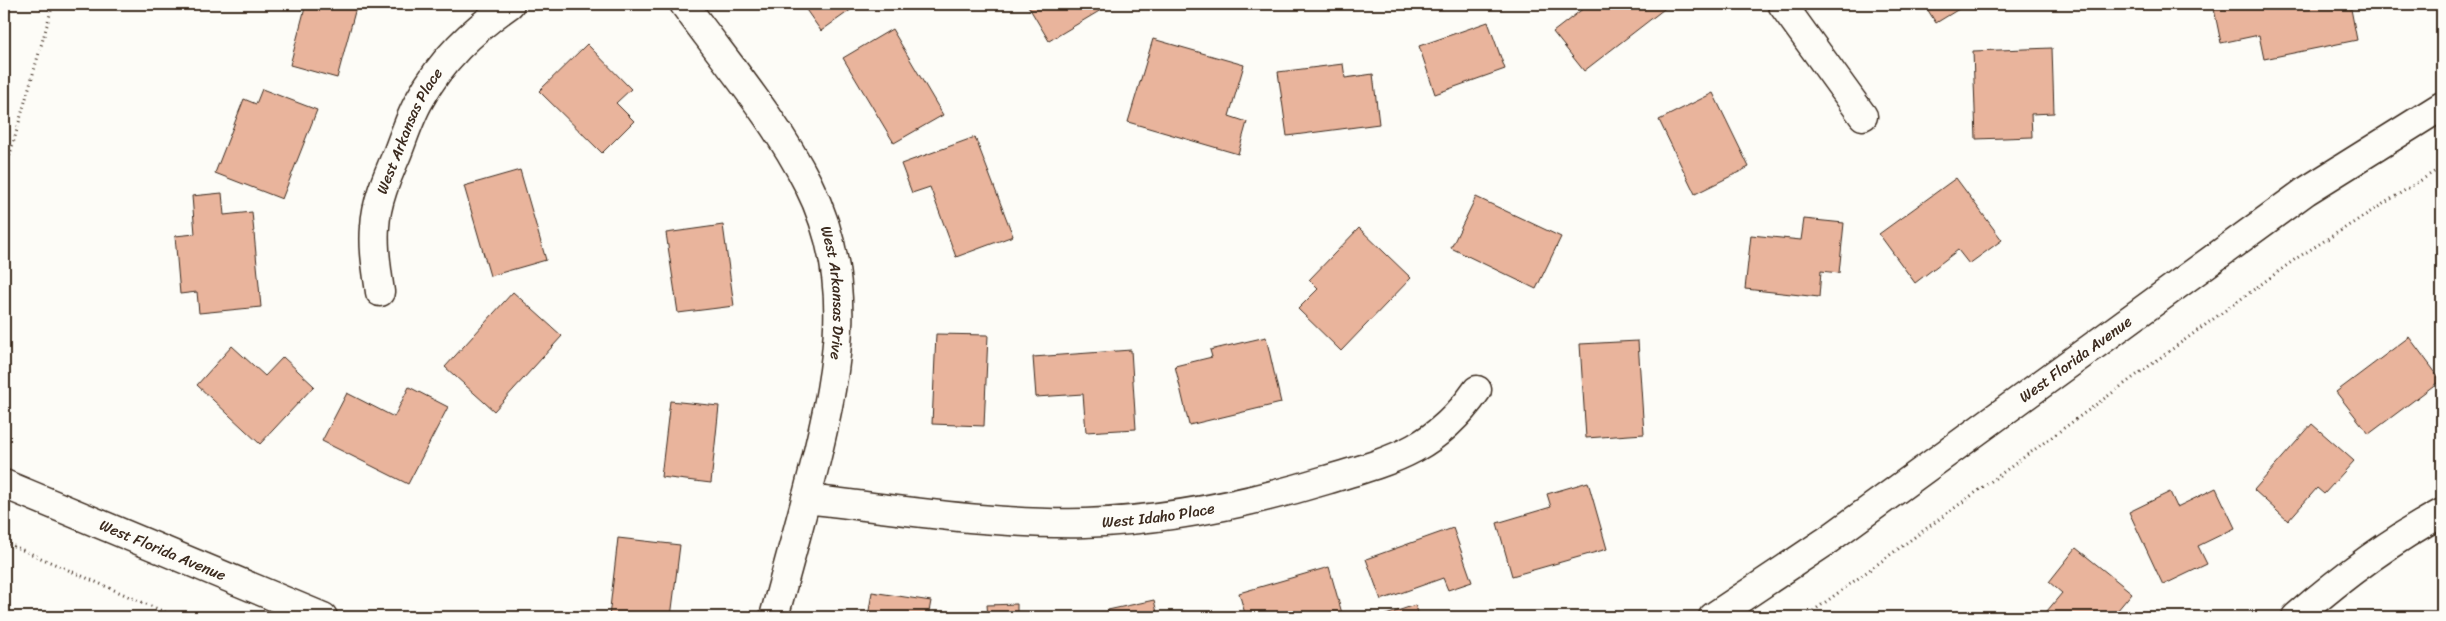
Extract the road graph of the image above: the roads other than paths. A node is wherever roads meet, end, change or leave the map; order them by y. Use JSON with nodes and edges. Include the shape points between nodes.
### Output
{"nodes":[{"id":1,"x":510,"y":4,"type":"edge"},
{"id":2,"x":684,"y":4,"type":"edge"},
{"id":3,"x":1782,"y":4,"type":"edge"},
{"id":4,"x":2442,"y":106,"type":"edge"},
{"id":5,"x":1863,"y":116,"type":"dead end"},
{"id":6,"x":380,"y":292,"type":"dead end"},
{"id":7,"x":1478,"y":390,"type":"dead end"},
{"id":8,"x":4,"y":484,"type":"edge"},
{"id":9,"x":806,"y":499,"type":"junction"},
{"id":10,"x":2442,"y":512,"type":"edge"},
{"id":11,"x":323,"y":617,"type":"edge"},
{"id":12,"x":774,"y":617,"type":"edge"},
{"id":13,"x":1714,"y":617,"type":"edge"},
{"id":14,"x":2296,"y":617,"type":"edge"}],
"edges":[{"from":1,"to":6,"type":"street","name":"West Arkansas Place","via":[[455,48],[419,101],[379,204],[374,252]]},
{"from":2,"to":9,"type":"street","name":"West Arkansas Drive","via":[[794,160],[825,223],[836,262],[840,310],[832,392]]},
{"from":3,"to":5,"type":"street"},
{"from":4,"to":13,"type":"street","name":"West Florida Avenue","via":[[2306,191],[1825,542]]},
{"from":7,"to":9,"type":"street","name":"West Idaho Place","via":[[1446,428],[1404,454],[1280,494],[1224,507],[1167,516],[1076,523],[970,518]]},
{"from":8,"to":11,"type":"street","name":"West Florida Avenue"},
{"from":9,"to":12,"type":"street","name":"West Arkansas Drive"},
{"from":10,"to":14,"type":"street","via":[[2390,542]]}]}
